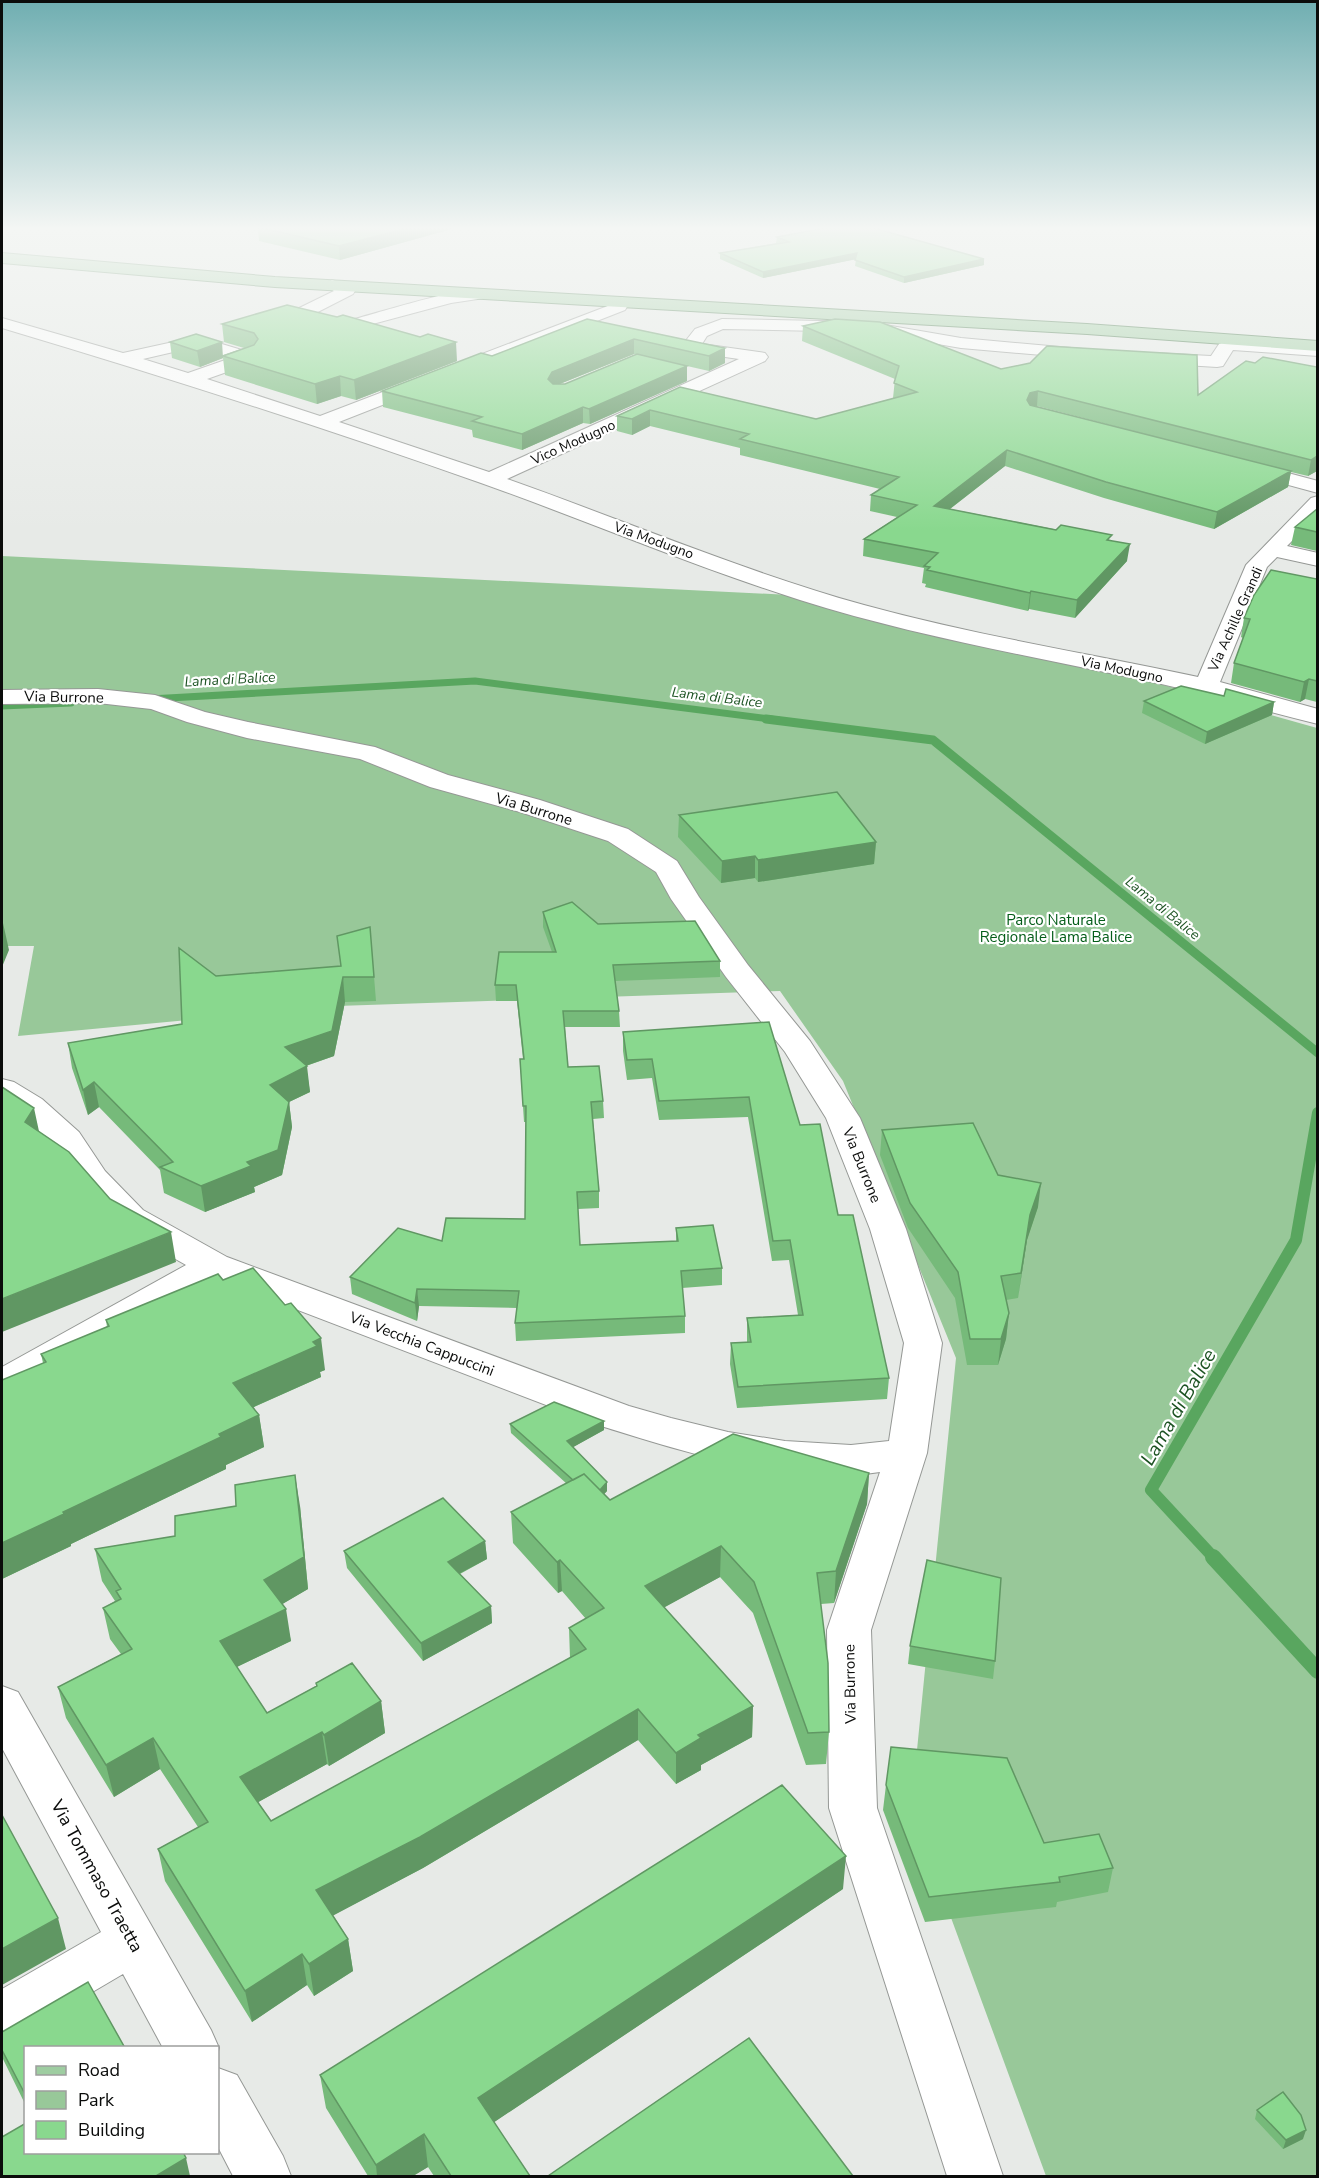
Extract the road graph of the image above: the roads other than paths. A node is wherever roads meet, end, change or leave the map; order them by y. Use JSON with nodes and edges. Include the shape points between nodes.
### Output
{"nodes":[{"id":1,"x":21,"y":329,"type":"edge"},
{"id":2,"x":562,"y":329,"type":"edge"},
{"id":3,"x":705,"y":329,"type":"edge"},
{"id":4,"x":878,"y":329,"type":"edge"},
{"id":5,"x":1081,"y":329,"type":"edge"},
{"id":6,"x":1087,"y":329,"type":"junction"},
{"id":7,"x":1317,"y":329,"type":"edge"},
{"id":8,"x":1288,"y":339,"type":"junction"},
{"id":9,"x":1317,"y":348,"type":"edge"},
{"id":10,"x":1106,"y":354,"type":"edge"},
{"id":11,"x":1139,"y":357,"type":"edge"},
{"id":12,"x":122,"y":359,"type":"junction"},
{"id":13,"x":685,"y":373,"type":"edge"},
{"id":14,"x":717,"y":377,"type":"junction"},
{"id":15,"x":187,"y":380,"type":"junction"},
{"id":16,"x":321,"y":422,"type":"junction"},
{"id":17,"x":1228,"y":463,"type":"edge"},
{"id":18,"x":490,"y":480,"type":"junction"},
{"id":19,"x":1317,"y":487,"type":"edge"},
{"id":20,"x":1313,"y":512,"type":"edge"},
{"id":21,"x":1272,"y":549,"type":"junction"},
{"id":22,"x":1317,"y":560,"type":"edge"},
{"id":23,"x":1206,"y":686,"type":"junction"},
{"id":24,"x":2,"y":697,"type":"edge"},
{"id":25,"x":1317,"y":717,"type":"edge"},
{"id":26,"x":2,"y":1089,"type":"edge"},
{"id":27,"x":214,"y":1265,"type":"junction"},
{"id":28,"x":2,"y":1384,"type":"edge"},
{"id":29,"x":907,"y":1453,"type":"junction"},
{"id":30,"x":5,"y":1720,"type":"edge"},
{"id":31,"x":133,"y":1941,"type":"junction"},
{"id":32,"x":2,"y":2017,"type":"edge"},
{"id":33,"x":191,"y":2046,"type":"edge"},
{"id":34,"x":219,"y":2096,"type":"edge"},
{"id":35,"x":263,"y":2176,"type":"edge"},
{"id":36,"x":975,"y":2176,"type":"edge"}],
"edges":[{"from":1,"to":12,"type":"street","name":"Via Modugno"},
{"from":2,"to":16,"type":"street"},
{"from":3,"to":14,"type":"street","name":"Vico Modugno","via":[[696,335],[696,348],[759,357]]},
{"from":4,"to":10,"type":"street","name":"Vico Modugno","via":[[962,343]]},
{"from":5,"to":6,"type":"main road"},
{"from":6,"to":8,"type":"main road"},
{"from":6,"to":9,"type":"main road"},
{"from":7,"to":8,"type":"street"},
{"from":8,"to":9,"type":"main road"},
{"from":9,"to":11,"type":"street","via":[[1230,345],[1218,362]]},
{"from":12,"to":15,"type":"street","name":"Via Modugno"},
{"from":12,"to":15,"type":"street","via":[[196,342],[249,358]]},
{"from":13,"to":14,"type":"street"},
{"from":14,"to":18,"type":"street","name":"Vico Modugno"},
{"from":15,"to":16,"type":"street","name":"Via Modugno"},
{"from":16,"to":18,"type":"street","name":"Via Modugno"},
{"from":17,"to":19,"type":"street"},
{"from":18,"to":23,"type":"street","name":"Via Modugno","via":[[804,595],[870,614]]},
{"from":20,"to":21,"type":"street","name":"Via Achille Grandi"},
{"from":21,"to":22,"type":"street"},
{"from":21,"to":23,"type":"street","name":"Via Achille Grandi","via":[[1257,565]]},
{"from":23,"to":25,"type":"street","name":"Via Modugno"},
{"from":24,"to":29,"type":"street","name":"Via Burrone","via":[[98,696],[155,702],[247,730],[366,752],[439,781],[618,835],[667,867],[698,917],[798,1048],[843,1118],[884,1219],[923,1343]]},
{"from":26,"to":27,"type":"street","name":"Via Vecchia Cappuccini","via":[[30,1106],[67,1139],[93,1179],[130,1218]]},
{"from":27,"to":28,"type":"street"},
{"from":27,"to":29,"type":"street","name":"Via Vecchia Cappuccini","via":[[615,1416],[683,1437],[776,1456],[845,1460]]},
{"from":29,"to":36,"type":"street","name":"Via Burrone","via":[[849,1630],[853,1808]]},
{"from":30,"to":31,"type":"street","name":"Via Tommaso Traetta"},
{"from":31,"to":32,"type":"street"},
{"from":31,"to":33,"type":"street","name":"Via Tommaso Traetta"},
{"from":34,"to":35,"type":"street"}]}
